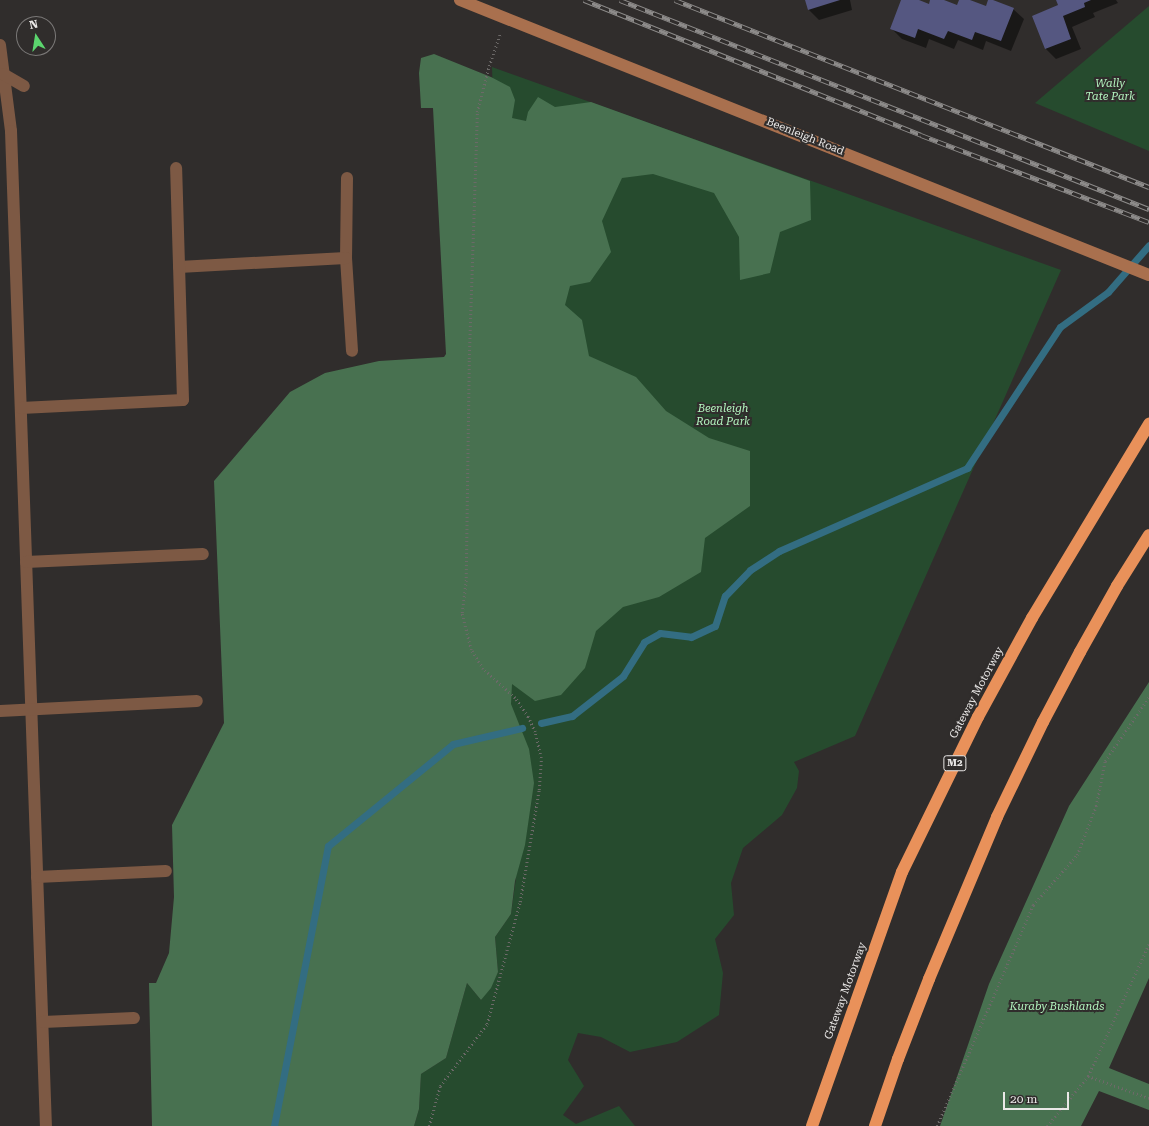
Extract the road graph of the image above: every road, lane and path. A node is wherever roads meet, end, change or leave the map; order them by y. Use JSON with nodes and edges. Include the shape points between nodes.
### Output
{"nodes":[{"id":1,"x":460,"y":0,"type":"edge"},
{"id":2,"x":506,"y":18,"type":"junction"},
{"id":3,"x":0,"y":45,"type":"edge"},
{"id":4,"x":3,"y":74,"type":"junction"},
{"id":5,"x":24,"y":86,"type":"dead end"},
{"id":6,"x":176,"y":168,"type":"dead end"},
{"id":7,"x":347,"y":178,"type":"dead end"},
{"id":8,"x":346,"y":258,"type":"junction"},
{"id":9,"x":179,"y":267,"type":"junction"},
{"id":10,"x":1146,"y":274,"type":"edge"},
{"id":11,"x":352,"y":352,"type":"dead end"},
{"id":12,"x":21,"y":408,"type":"junction"},
{"id":13,"x":1149,"y":424,"type":"edge"},
{"id":14,"x":1149,"y":535,"type":"edge"},
{"id":15,"x":203,"y":554,"type":"dead end"},
{"id":16,"x":26,"y":562,"type":"junction"},
{"id":17,"x":1149,"y":697,"type":"edge"},
{"id":18,"x":197,"y":701,"type":"dead end"},
{"id":19,"x":31,"y":710,"type":"junction"},
{"id":20,"x":0,"y":711,"type":"edge"},
{"id":21,"x":166,"y":871,"type":"dead end"},
{"id":22,"x":37,"y":877,"type":"junction"},
{"id":23,"x":1149,"y":944,"type":"edge"},
{"id":24,"x":134,"y":1018,"type":"dead end"},
{"id":25,"x":43,"y":1022,"type":"junction"},
{"id":26,"x":1088,"y":1076,"type":"junction"},
{"id":27,"x":1149,"y":1098,"type":"edge"},
{"id":28,"x":46,"y":1126,"type":"edge"},
{"id":29,"x":429,"y":1126,"type":"edge"},
{"id":30,"x":812,"y":1126,"type":"edge"},
{"id":31,"x":875,"y":1126,"type":"edge"},
{"id":32,"x":937,"y":1126,"type":"edge"},
{"id":33,"x":1047,"y":1126,"type":"edge"}],
"edges":[{"from":1,"to":2,"type":"main road","name":"Beenleigh Road"},
{"from":2,"to":10,"type":"main road","name":"Beenleigh Road"},
{"from":2,"to":29,"type":"path","via":[[489,66],[477,112],[469,359],[466,578],[462,613],[471,650],[483,669],[515,698],[528,716],[535,732],[541,758],[539,790],[520,902],[487,1024],[440,1086]]},
{"from":3,"to":4,"type":"street"},
{"from":4,"to":5,"type":"street"},
{"from":4,"to":12,"type":"street","via":[[11,130]]},
{"from":6,"to":9,"type":"street"},
{"from":7,"to":8,"type":"street"},
{"from":8,"to":9,"type":"street"},
{"from":8,"to":11,"type":"street"},
{"from":9,"to":12,"type":"street","via":[[183,400]]},
{"from":12,"to":16,"type":"street"},
{"from":13,"to":30,"type":"highway","name":"Gateway Motorway","number":"M2","via":[[1032,618],[978,717],[902,872]]},
{"from":14,"to":31,"type":"highway","via":[[1117,586],[1042,722],[997,817],[923,993]]},
{"from":15,"to":16,"type":"street"},
{"from":16,"to":19,"type":"street"},
{"from":17,"to":32,"type":"path","via":[[1105,761],[1096,806],[1077,855],[1033,905]]},
{"from":18,"to":19,"type":"street"},
{"from":19,"to":20,"type":"street"},
{"from":19,"to":22,"type":"street"},
{"from":21,"to":22,"type":"street"},
{"from":22,"to":25,"type":"street"},
{"from":23,"to":26,"type":"path"},
{"from":24,"to":25,"type":"street"},
{"from":25,"to":28,"type":"street"},
{"from":26,"to":27,"type":"path"},
{"from":26,"to":33,"type":"path"}]}
